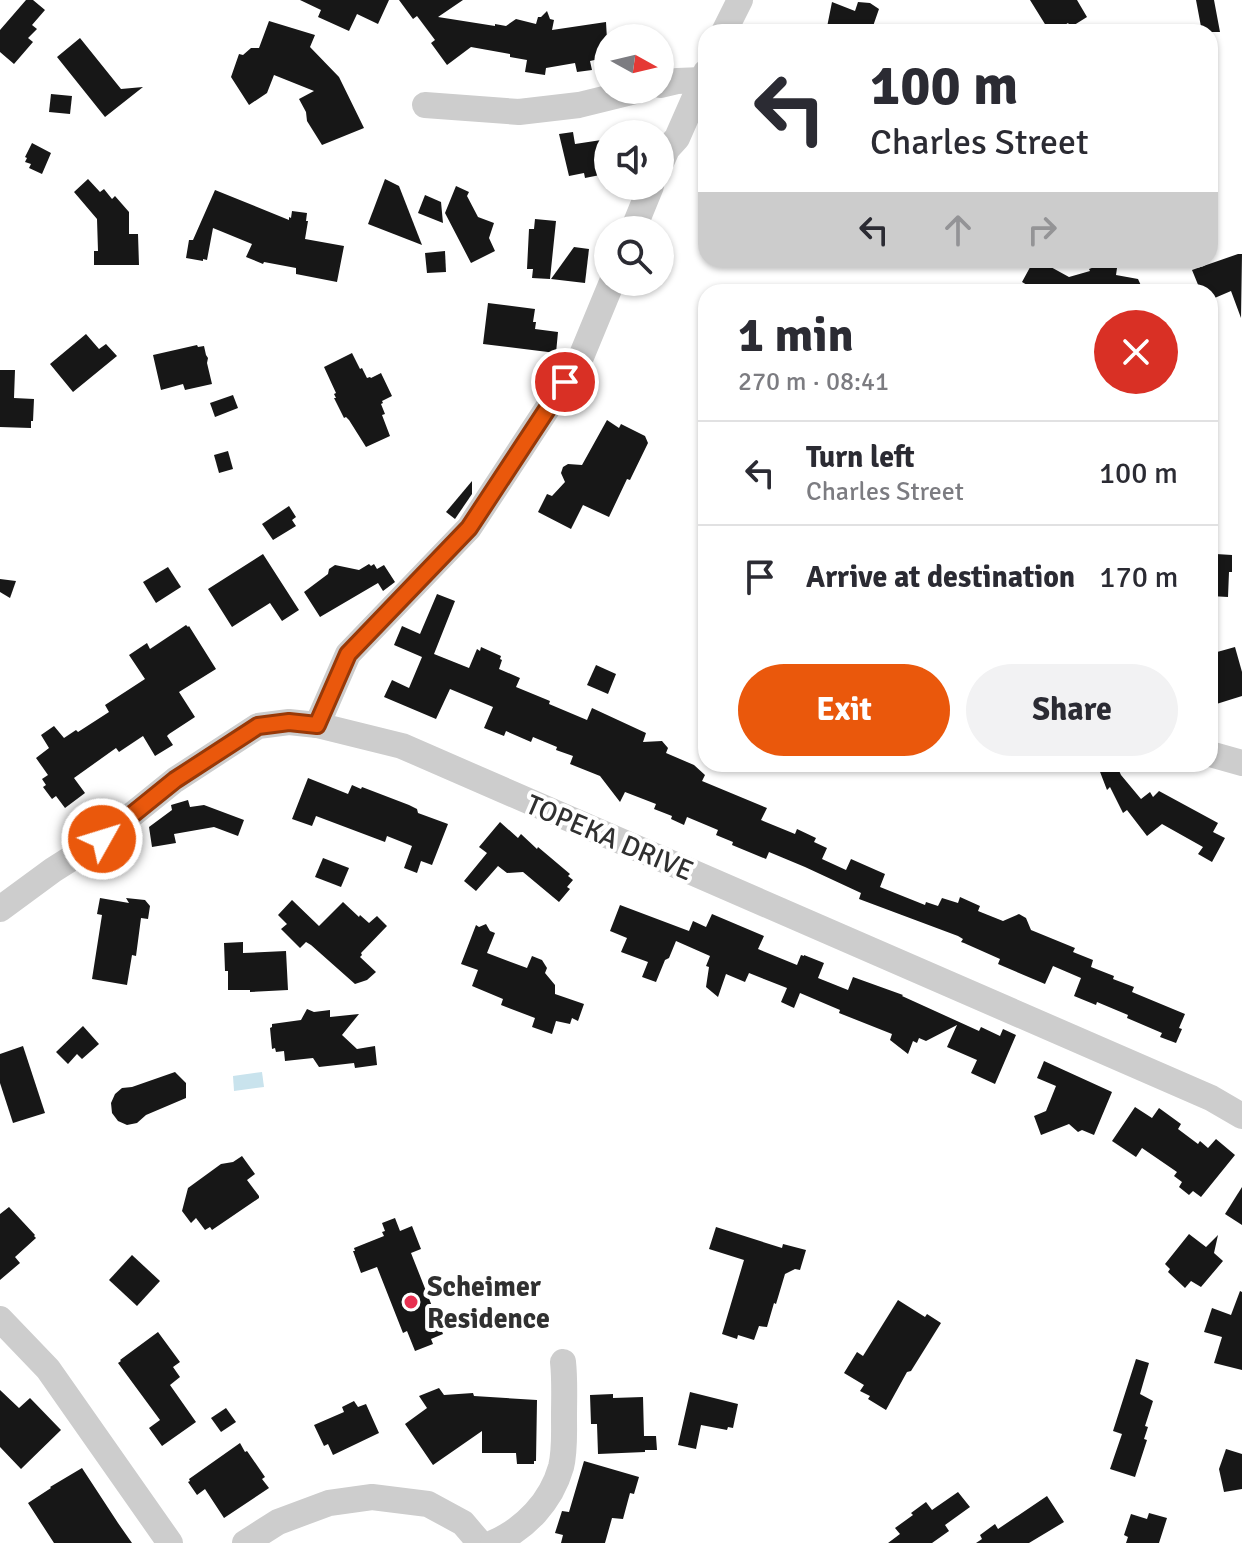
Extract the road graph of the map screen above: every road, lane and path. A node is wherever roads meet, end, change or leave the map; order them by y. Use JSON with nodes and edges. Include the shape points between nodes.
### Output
{"nodes":[{"id":1,"x":740,"y":0,"type":"edge"},
{"id":2,"x":728,"y":24,"type":"edge"},
{"id":3,"x":698,"y":77,"type":"edge"},
{"id":4,"x":674,"y":82,"type":"edge"},
{"id":5,"x":698,"y":90,"type":"edge"},
{"id":6,"x":594,"y":101,"type":"edge"},
{"id":7,"x":425,"y":105,"type":"dead end"},
{"id":8,"x":674,"y":141,"type":"edge"},
{"id":9,"x":606,"y":296,"type":"edge"},
{"id":10,"x":317,"y":725,"type":"junction"},
{"id":11,"x":1218,"y":757,"type":"edge"},
{"id":12,"x":1242,"y":763,"type":"edge"},
{"id":13,"x":0,"y":909,"type":"edge"},
{"id":14,"x":1242,"y":1116,"type":"edge"},
{"id":15,"x":0,"y":1319,"type":"edge"},
{"id":16,"x":563,"y":1362,"type":"dead end"},
{"id":17,"x":170,"y":1543,"type":"edge"},
{"id":18,"x":245,"y":1543,"type":"edge"},
{"id":19,"x":480,"y":1543,"type":"edge"},
{"id":20,"x":493,"y":1543,"type":"edge"}],
"edges":[{"from":1,"to":2,"type":"street"},
{"from":3,"to":4,"type":"street"},
{"from":5,"to":8,"type":"street"},
{"from":6,"to":7,"type":"street","via":[[519,112]]},
{"from":9,"to":10,"type":"street","via":[[581,357],[469,528],[348,654]]},
{"from":10,"to":13,"type":"street","name":"TOPEKA DRIVE","via":[[258,726]]},
{"from":10,"to":14,"type":"street","name":"TOPEKA DRIVE","via":[[402,746]]},
{"from":11,"to":12,"type":"street"},
{"from":15,"to":17,"type":"street","via":[[48,1369]]},
{"from":16,"to":20,"type":"street","via":[[561,1467],[528,1522]]},
{"from":18,"to":19,"type":"street","via":[[278,1522],[329,1503],[372,1497],[428,1504],[463,1523]]}]}
